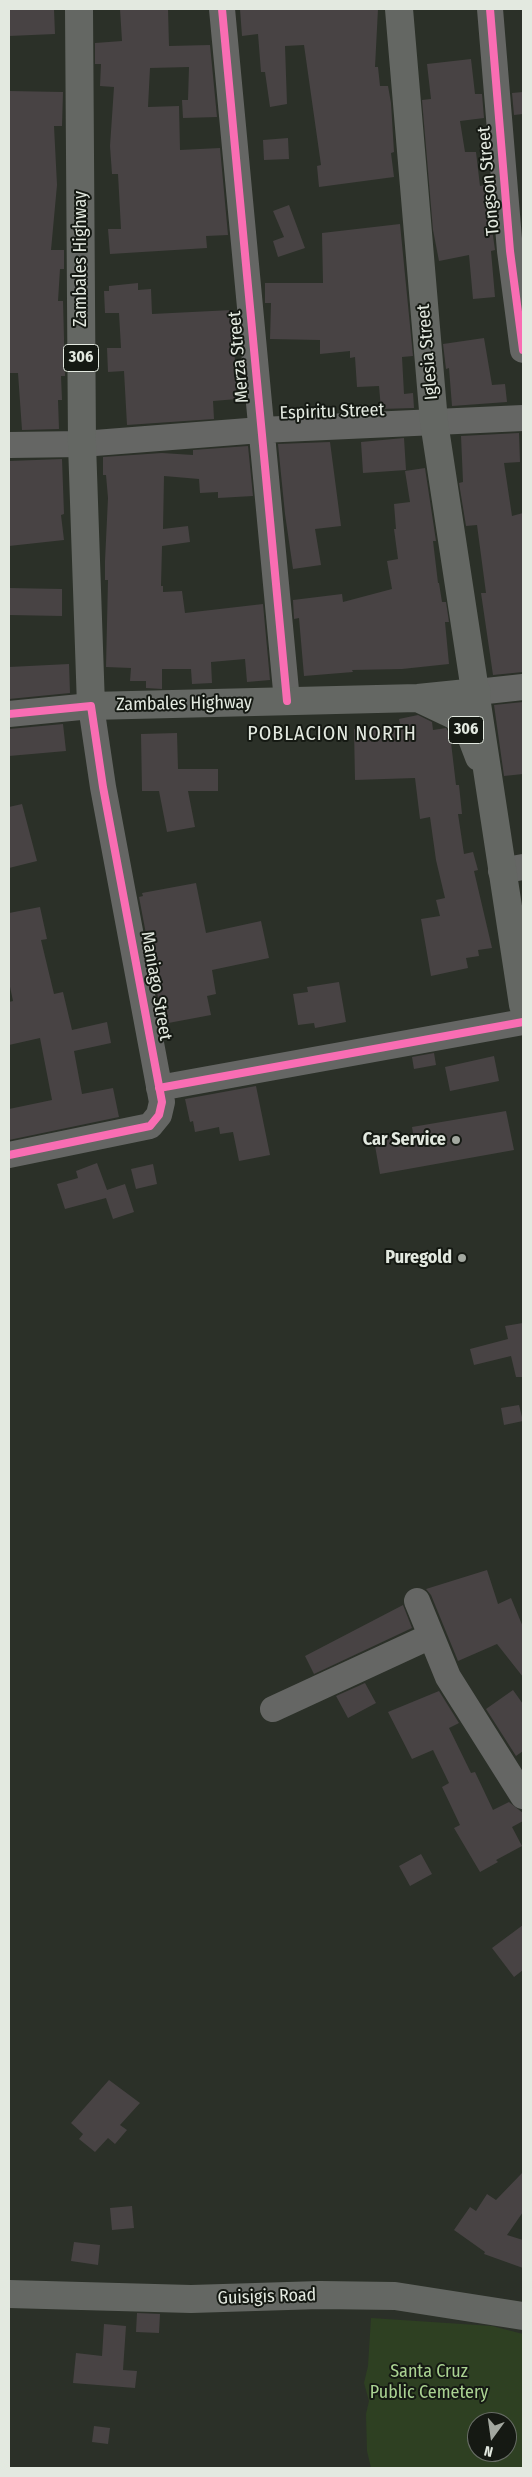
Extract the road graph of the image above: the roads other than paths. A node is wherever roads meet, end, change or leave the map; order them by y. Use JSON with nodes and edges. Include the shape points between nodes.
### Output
{"nodes":[{"id":1,"x":79,"y":9,"type":"edge"},
{"id":2,"x":222,"y":9,"type":"edge"},
{"id":3,"x":399,"y":9,"type":"edge"},
{"id":4,"x":490,"y":9,"type":"edge"},
{"id":5,"x":523,"y":350,"type":"edge"},
{"id":6,"x":523,"y":418,"type":"edge"},
{"id":7,"x":434,"y":422,"type":"junction"},
{"id":8,"x":261,"y":430,"type":"junction"},
{"id":9,"x":82,"y":444,"type":"junction"},
{"id":10,"x":9,"y":445,"type":"edge"},
{"id":11,"x":523,"y":687,"type":"edge"},
{"id":12,"x":477,"y":692,"type":"junction"},
{"id":13,"x":418,"y":698,"type":"junction"},
{"id":14,"x":287,"y":702,"type":"junction"},
{"id":15,"x":91,"y":706,"type":"junction"},
{"id":16,"x":9,"y":714,"type":"edge"},
{"id":17,"x":489,"y":784,"type":"junction"},
{"id":18,"x":512,"y":869,"type":"edge"},
{"id":19,"x":523,"y":1004,"type":"edge"},
{"id":20,"x":523,"y":1022,"type":"edge"},
{"id":21,"x":159,"y":1088,"type":"junction"},
{"id":22,"x":9,"y":1155,"type":"edge"},
{"id":23,"x":417,"y":1601,"type":"dead end"},
{"id":24,"x":431,"y":1636,"type":"junction"},
{"id":25,"x":273,"y":1709,"type":"dead end"},
{"id":26,"x":523,"y":1796,"type":"edge"},
{"id":27,"x":9,"y":2294,"type":"edge"},
{"id":28,"x":523,"y":2316,"type":"edge"}],
"edges":[{"from":1,"to":9,"type":"main road","name":"Zambales Highway","number":"306"},
{"from":2,"to":8,"type":"street","name":"Merza Street"},
{"from":3,"to":7,"type":"main road","name":"Iglesia Street","number":"306"},
{"from":4,"to":5,"type":"street","name":"Tongson Street","via":[[510,251]]},
{"from":6,"to":7,"type":"street","name":"Espiritu Street"},
{"from":7,"to":8,"type":"street","name":"Espiritu Street"},
{"from":7,"to":12,"type":"main road","name":"Iglesia Street","number":"306"},
{"from":8,"to":9,"type":"street","name":"Espiritu Street"},
{"from":8,"to":14,"type":"street","name":"Merza Street"},
{"from":9,"to":10,"type":"street","name":"Espiritu Street"},
{"from":9,"to":15,"type":"main road","name":"Zambales Highway","number":"306"},
{"from":11,"to":12,"type":"street"},
{"from":12,"to":13,"type":"main road","name":"Zambales Highway","number":"306"},
{"from":12,"to":17,"type":"main road","number":"306"},
{"from":13,"to":14,"type":"main road","name":"Zambales Highway","number":"306"},
{"from":13,"to":17,"type":"main road","number":"306","via":[[456,716],[471,736]]},
{"from":14,"to":15,"type":"main road","name":"Zambales Highway","number":"306"},
{"from":15,"to":16,"type":"street"},
{"from":15,"to":21,"type":"street","name":"Maniago Street"},
{"from":17,"to":18,"type":"main road","number":"306"},
{"from":18,"to":19,"type":"main road","number":"306"},
{"from":20,"to":21,"type":"street"},
{"from":21,"to":22,"type":"street","name":"Maniago Street","via":[[162,1102],[159,1115],[150,1126]]},
{"from":23,"to":24,"type":"street"},
{"from":24,"to":25,"type":"street"},
{"from":24,"to":26,"type":"street","via":[[448,1678]]},
{"from":27,"to":28,"type":"main road","name":"Guisigis Road","via":[[191,2299],[396,2296]]}]}
